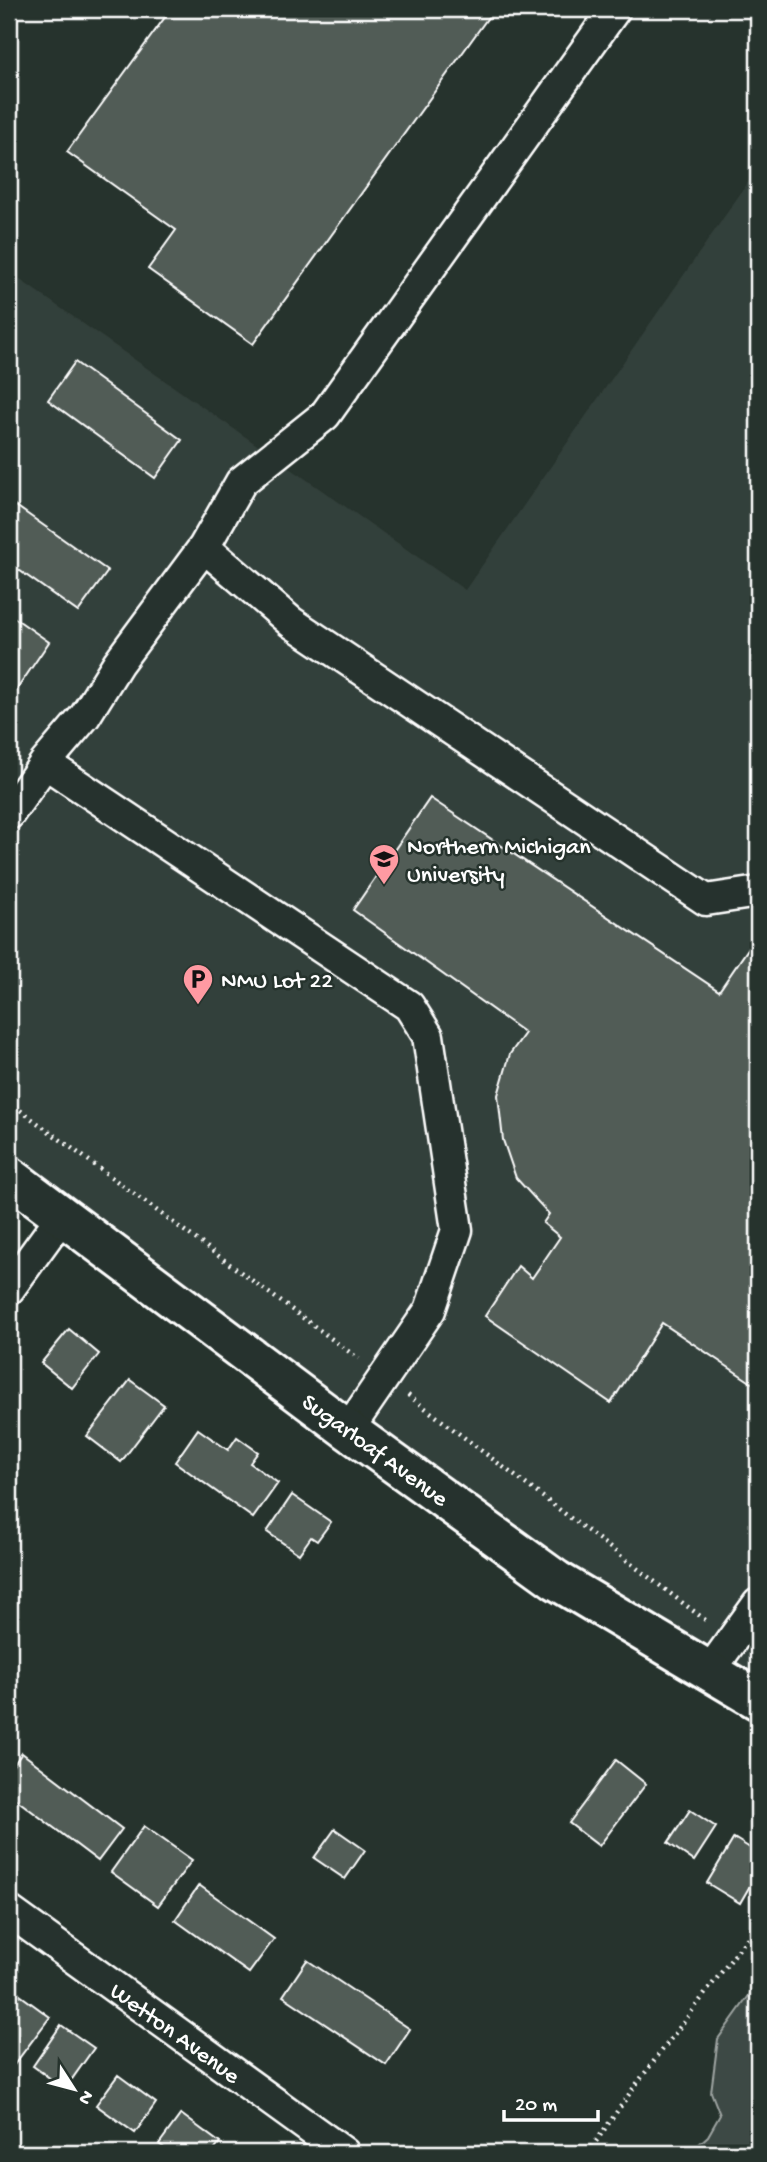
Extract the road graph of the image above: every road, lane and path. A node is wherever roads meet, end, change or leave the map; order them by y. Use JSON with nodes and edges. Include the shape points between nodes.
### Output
{"nodes":[{"id":1,"x":615,"y":9,"type":"edge"},
{"id":2,"x":204,"y":547,"type":"junction"},
{"id":3,"x":45,"y":763,"type":"junction"},
{"id":4,"x":9,"y":814,"type":"edge"},
{"id":5,"x":758,"y":892,"type":"edge"},
{"id":6,"x":9,"y":1176,"type":"edge"},
{"id":7,"x":62,"y":1216,"type":"junction"},
{"id":8,"x":9,"y":1289,"type":"edge"},
{"id":9,"x":348,"y":1430,"type":"junction"},
{"id":10,"x":758,"y":1604,"type":"edge"},
{"id":11,"x":709,"y":1672,"type":"junction"},
{"id":12,"x":758,"y":1700,"type":"edge"},
{"id":13,"x":9,"y":1911,"type":"edge"},
{"id":14,"x":758,"y":1924,"type":"edge"},
{"id":15,"x":344,"y":2153,"type":"edge"},
{"id":16,"x":588,"y":2153,"type":"edge"}],
"edges":[{"from":1,"to":2,"type":"street","via":[[325,415],[241,482]]},
{"from":2,"to":3,"type":"street","via":[[118,663],[85,716]]},
{"from":2,"to":5,"type":"street","via":[[291,622],[706,900]]},
{"from":3,"to":4,"type":"street"},
{"from":3,"to":9,"type":"street","via":[[410,1006],[428,1036],[457,1230],[430,1310]]},
{"from":6,"to":7,"type":"main road","name":"Sugarloaf Avenue"},
{"from":7,"to":8,"type":"street"},
{"from":7,"to":9,"type":"main road","name":"Sugarloaf Avenue"},
{"from":9,"to":11,"type":"main road","name":"Sugarloaf Avenue","via":[[556,1580]]},
{"from":10,"to":11,"type":"street"},
{"from":11,"to":12,"type":"main road","name":"Sugarloaf Avenue"},
{"from":13,"to":15,"type":"street","name":"Wetton Avenue"},
{"from":14,"to":16,"type":"path"}]}
